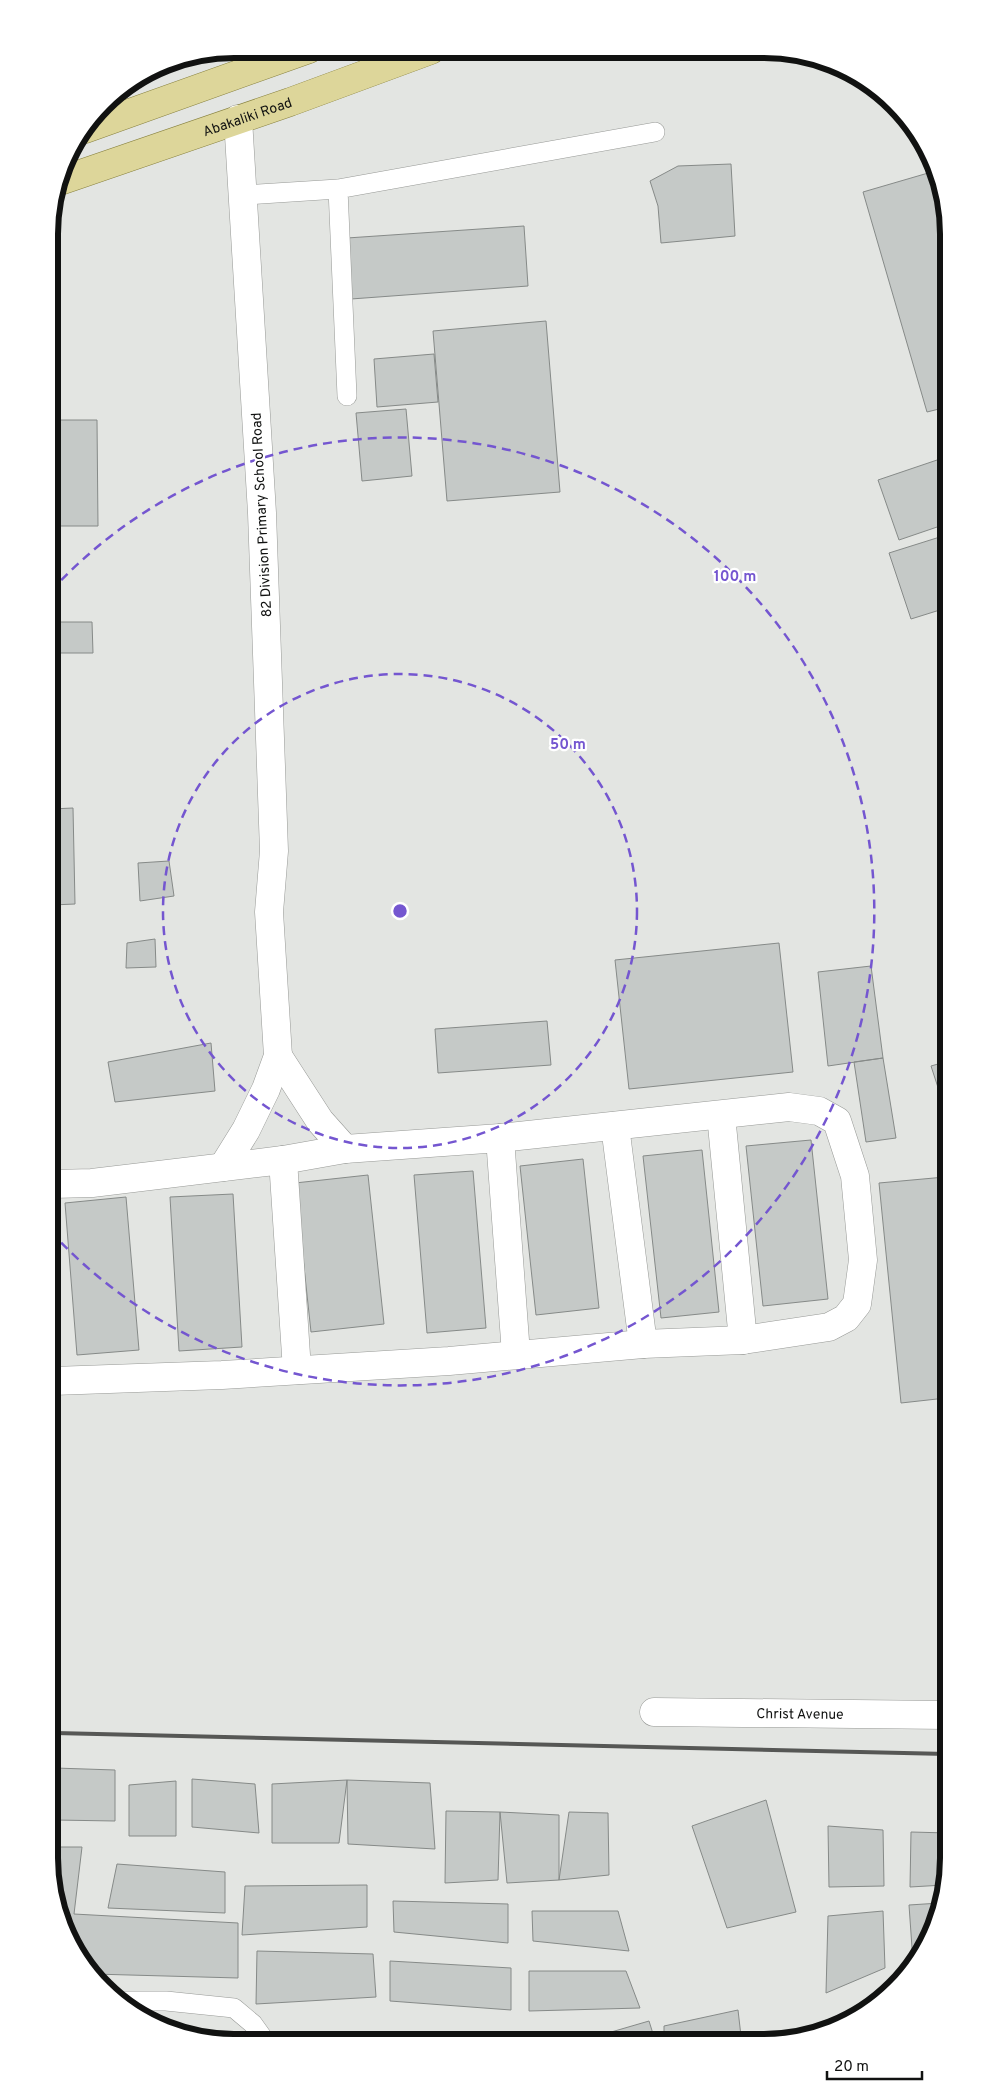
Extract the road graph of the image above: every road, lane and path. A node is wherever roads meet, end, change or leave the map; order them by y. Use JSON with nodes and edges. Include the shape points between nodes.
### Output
{"nodes":[{"id":1,"x":284,"y":58,"type":"edge"},
{"id":2,"x":410,"y":58,"type":"edge"},
{"id":3,"x":238,"y":119,"type":"junction"},
{"id":4,"x":95,"y":125,"type":"edge"},
{"id":5,"x":655,"y":132,"type":"dead end"},
{"id":6,"x":67,"y":179,"type":"edge"},
{"id":7,"x":338,"y":189,"type":"junction"},
{"id":8,"x":244,"y":195,"type":"junction"},
{"id":9,"x":347,"y":396,"type":"dead end"},
{"id":10,"x":278,"y":1056,"type":"junction"},
{"id":11,"x":721,"y":1114,"type":"junction"},
{"id":12,"x":615,"y":1126,"type":"junction"},
{"id":13,"x":500,"y":1138,"type":"junction"},
{"id":14,"x":346,"y":1149,"type":"junction"},
{"id":15,"x":282,"y":1160,"type":"junction"},
{"id":16,"x":223,"y":1168,"type":"junction"},
{"id":17,"x":58,"y":1184,"type":"edge"},
{"id":18,"x":743,"y":1340,"type":"junction"},
{"id":19,"x":643,"y":1344,"type":"junction"},
{"id":20,"x":516,"y":1354,"type":"junction"},
{"id":21,"x":297,"y":1370,"type":"junction"},
{"id":22,"x":58,"y":1381,"type":"edge"},
{"id":23,"x":654,"y":1712,"type":"dead end"},
{"id":24,"x":940,"y":1715,"type":"edge"},
{"id":25,"x":132,"y":2001,"type":"edge"},
{"id":26,"x":259,"y":2033,"type":"edge"}],
"edges":[{"from":1,"to":4,"type":"main road"},
{"from":2,"to":3,"type":"main road","name":"Abakaliki Road"},
{"from":3,"to":6,"type":"main road","name":"Abakaliki Road"},
{"from":3,"to":8,"type":"street","name":"82 Division Primary School Road"},
{"from":5,"to":7,"type":"lane"},
{"from":7,"to":8,"type":"lane"},
{"from":7,"to":9,"type":"lane"},
{"from":8,"to":10,"type":"street","name":"82 Division Primary School Road","via":[[263,562],[274,851],[269,912]]},
{"from":10,"to":14,"type":"street","via":[[320,1121]]},
{"from":10,"to":16,"type":"street","via":[[246,1130]]},
{"from":11,"to":12,"type":"street"},
{"from":11,"to":18,"type":"street"},
{"from":11,"to":18,"type":"street","via":[[789,1107],[819,1111],[837,1121],[855,1176],[863,1260],[857,1304],[846,1318],[828,1327]]},
{"from":12,"to":13,"type":"street"},
{"from":12,"to":19,"type":"street"},
{"from":13,"to":14,"type":"street"},
{"from":13,"to":20,"type":"street"},
{"from":14,"to":15,"type":"street"},
{"from":15,"to":16,"type":"street"},
{"from":15,"to":21,"type":"street"},
{"from":16,"to":17,"type":"street"},
{"from":18,"to":19,"type":"street"},
{"from":19,"to":20,"type":"street"},
{"from":20,"to":21,"type":"street","via":[[449,1362]]},
{"from":21,"to":22,"type":"street"},
{"from":23,"to":24,"type":"street","name":"Christ Avenue"},
{"from":25,"to":26,"type":"lane","via":[[234,2008]]}]}
